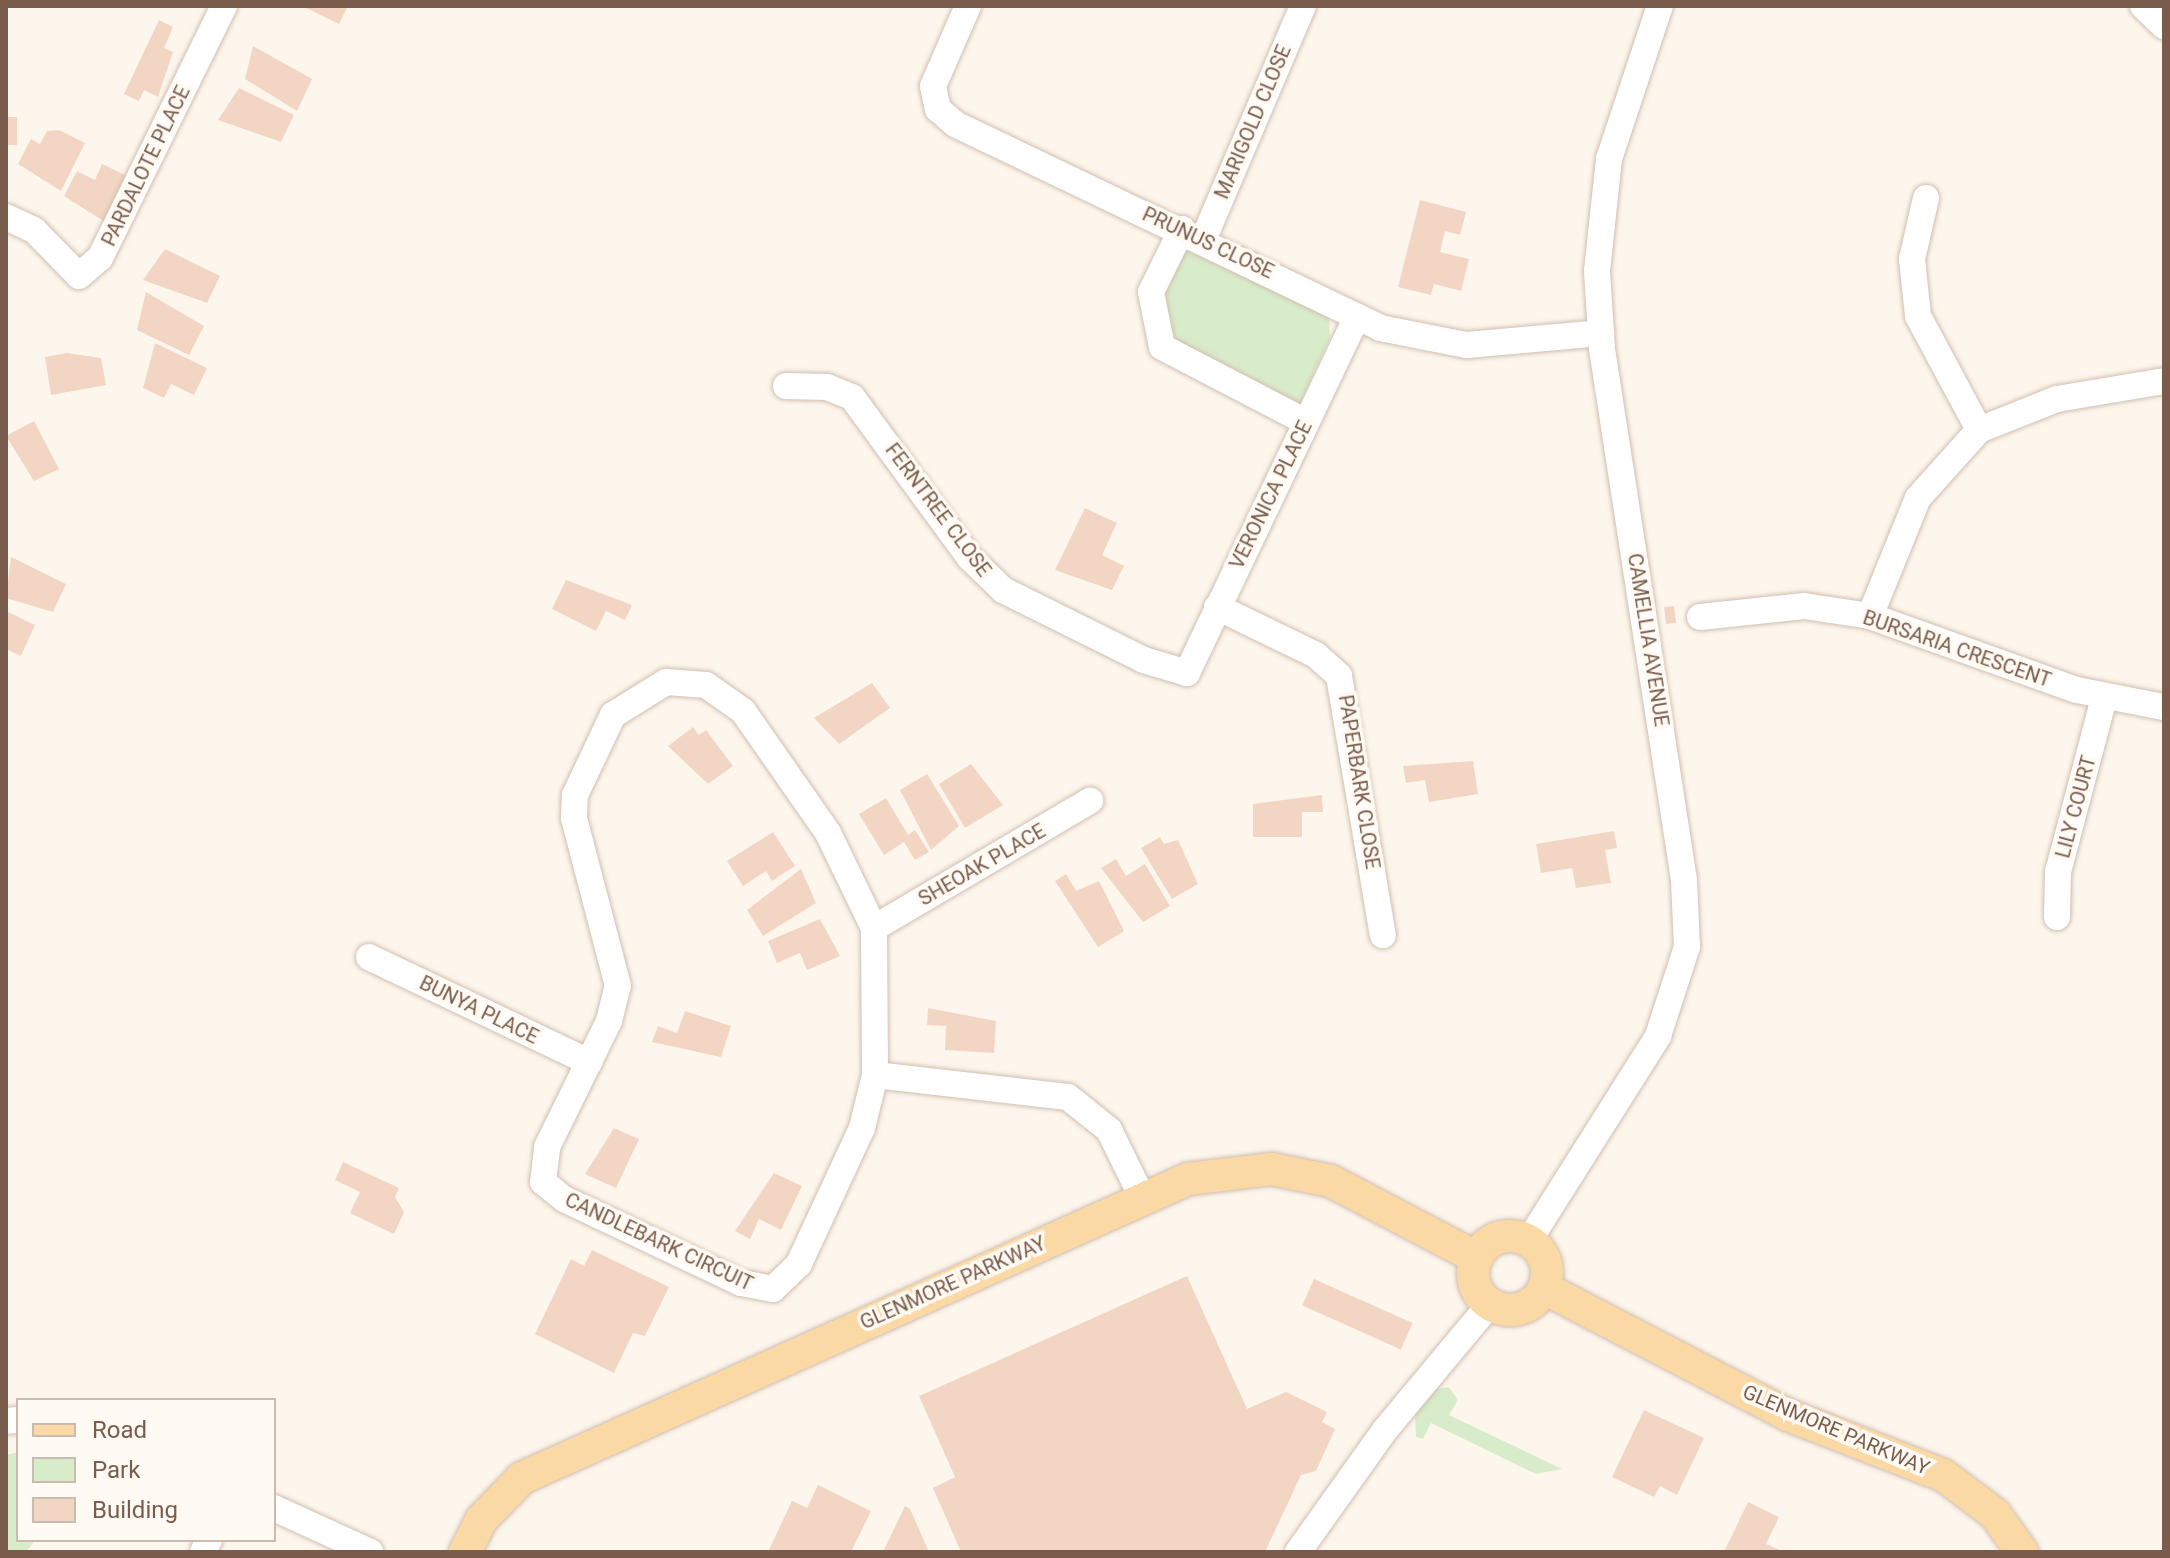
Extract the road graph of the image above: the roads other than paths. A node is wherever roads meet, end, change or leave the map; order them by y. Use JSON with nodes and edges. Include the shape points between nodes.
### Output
{"nodes":[{"id":1,"x":224,"y":6,"type":"edge"},
{"id":2,"x":968,"y":6,"type":"edge"},
{"id":3,"x":1303,"y":6,"type":"edge"},
{"id":4,"x":1660,"y":6,"type":"edge"},
{"id":5,"x":2143,"y":6,"type":"edge"},
{"id":6,"x":2164,"y":26,"type":"edge"},
{"id":7,"x":1926,"y":198,"type":"dead end"},
{"id":8,"x":6,"y":217,"type":"edge"},
{"id":9,"x":1193,"y":234,"type":"junction"},
{"id":10,"x":1357,"y":317,"type":"junction"},
{"id":11,"x":1601,"y":333,"type":"junction"},
{"id":12,"x":2164,"y":381,"type":"edge"},
{"id":13,"x":786,"y":386,"type":"dead end"},
{"id":14,"x":1306,"y":422,"type":"junction"},
{"id":15,"x":1979,"y":430,"type":"junction"},
{"id":16,"x":1217,"y":607,"type":"junction"},
{"id":17,"x":1870,"y":616,"type":"junction"},
{"id":18,"x":1700,"y":617,"type":"dead end"},
{"id":19,"x":1187,"y":673,"type":"joint"},
{"id":20,"x":2104,"y":698,"type":"junction"},
{"id":21,"x":2164,"y":707,"type":"edge"},
{"id":22,"x":1090,"y":801,"type":"dead end"},
{"id":23,"x":2057,"y":917,"type":"dead end"},
{"id":24,"x":874,"y":928,"type":"junction"},
{"id":25,"x":1383,"y":935,"type":"dead end"},
{"id":26,"x":369,"y":957,"type":"dead end"},
{"id":27,"x":589,"y":1062,"type":"junction"},
{"id":28,"x":875,"y":1075,"type":"junction"},
{"id":29,"x":1142,"y":1197,"type":"junction"},
{"id":30,"x":1528,"y":1242,"type":"junction"},
{"id":31,"x":1477,"y":1258,"type":"junction"},
{"id":32,"x":1544,"y":1288,"type":"junction"},
{"id":33,"x":1490,"y":1304,"type":"junction"},
{"id":34,"x":276,"y":1509,"type":"edge"},
{"id":35,"x":370,"y":1552,"type":"edge"},
{"id":36,"x":465,"y":1552,"type":"edge"},
{"id":37,"x":1298,"y":1552,"type":"edge"},
{"id":38,"x":2022,"y":1552,"type":"edge"}],
"edges":[{"from":1,"to":8,"type":"street","name":"PARDALOTE PLACE","via":[[100,258],[79,276],[34,230]]},
{"from":2,"to":9,"type":"street","name":"PRUNUS CLOSE","via":[[934,78],[944,116]]},
{"from":3,"to":9,"type":"street","name":"MARIGOLD CLOSE"},
{"from":4,"to":11,"type":"street","name":"CAMELLIA AVENUE","via":[[1630,84],[1603,189]]},
{"from":5,"to":6,"type":"street"},
{"from":7,"to":15,"type":"street","via":[[1912,259],[1918,316]]},
{"from":9,"to":10,"type":"street","name":"PRUNUS CLOSE"},
{"from":9,"to":14,"type":"street","name":"MARIGOLD CLOSE","via":[[1151,292],[1162,347]]},
{"from":10,"to":11,"type":"street","name":"PRUNUS CLOSE","via":[[1448,345]]},
{"from":10,"to":14,"type":"street","name":"VERONICA PLACE"},
{"from":11,"to":30,"type":"street","name":"CAMELLIA AVENUE","via":[[1682,865],[1687,947],[1658,1036]]},
{"from":12,"to":15,"type":"street","via":[[2057,399]]},
{"from":13,"to":19,"type":"street","name":"FERNTREE CLOSE","via":[[827,387],[852,397],[970,558],[1003,590],[1144,660]]},
{"from":14,"to":16,"type":"street","name":"VERONICA PLACE"},
{"from":15,"to":17,"type":"street","via":[[1918,498]]},
{"from":16,"to":19,"type":"street","name":"VERONICA PLACE"},
{"from":16,"to":25,"type":"street","name":"PAPERBARK CLOSE","via":[[1316,655],[1339,676]]},
{"from":17,"to":18,"type":"street","name":"BURSARIA CRESCENT","via":[[1775,606]]},
{"from":17,"to":20,"type":"street","name":"BURSARIA CRESCENT"},
{"from":20,"to":21,"type":"street","name":"BURSARIA CRESCENT"},
{"from":20,"to":23,"type":"street","name":"LILY COURT","via":[[2058,872]]},
{"from":22,"to":24,"type":"street","name":"SHEOAK PLACE"},
{"from":24,"to":27,"type":"street","name":"CANDLEBARK CIRCUIT","via":[[828,833],[743,711],[695,682],[650,686],[613,715],[575,795],[574,818],[618,986]]},
{"from":24,"to":28,"type":"street","name":"CANDLEBARK CIRCUIT"},
{"from":26,"to":27,"type":"street","name":"BUNYA PLACE"},
{"from":27,"to":28,"type":"street","name":"CANDLEBARK CIRCUIT","via":[[543,1160],[550,1190],[761,1289],[785,1283],[799,1264],[854,1149]]},
{"from":28,"to":29,"type":"street","via":[[1068,1097],[1109,1130]]},
{"from":29,"to":31,"type":"main road","name":"GLENMORE PARKWAY","via":[[1205,1174],[1293,1172],[1361,1192]]},
{"from":29,"to":36,"type":"main road","name":"GLENMORE PARKWAY","via":[[522,1478],[481,1520]]},
{"from":30,"to":31,"type":"main road","via":[[1494,1240]]},
{"from":30,"to":32,"type":"main road","via":[[1546,1265]]},
{"from":31,"to":33,"type":"main road","via":[[1476,1289]]},
{"from":32,"to":33,"type":"main road","via":[[1526,1307]]},
{"from":32,"to":38,"type":"main road","name":"GLENMORE PARKWAY","via":[[1788,1415],[1943,1475],[1995,1514]]},
{"from":33,"to":37,"type":"street","via":[[1375,1442]]},
{"from":34,"to":35,"type":"street"}]}
